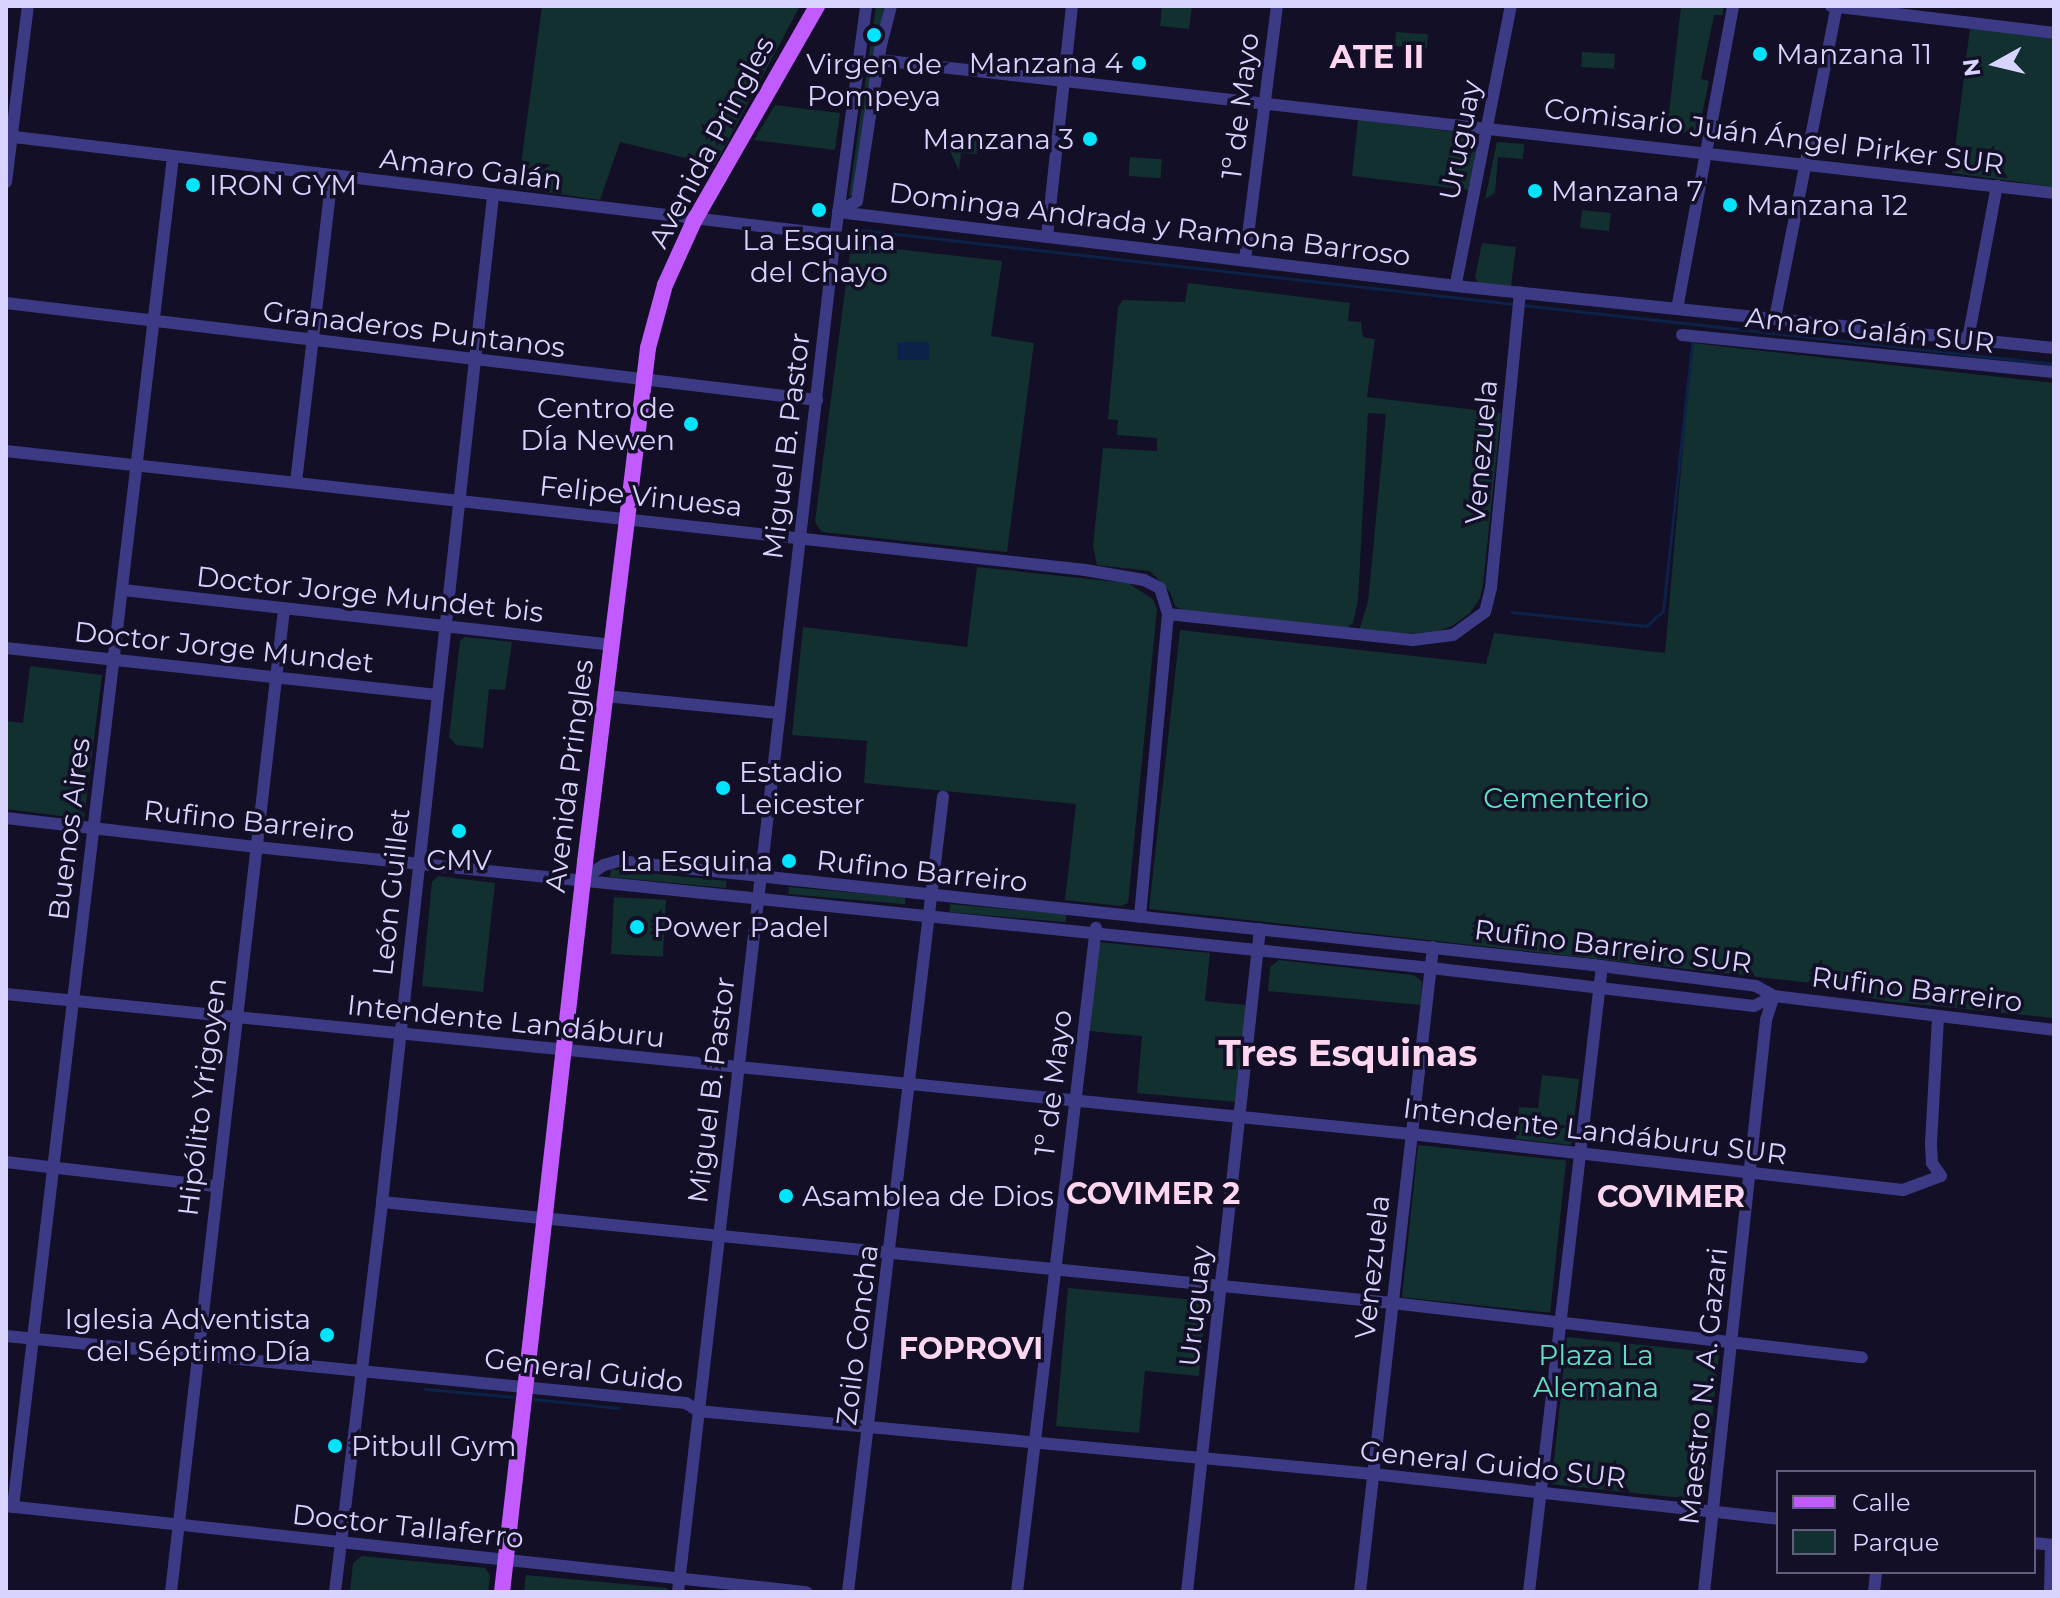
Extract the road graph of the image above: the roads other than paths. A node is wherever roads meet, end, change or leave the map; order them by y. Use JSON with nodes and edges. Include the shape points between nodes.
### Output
{"nodes":[{"id":1,"x":28,"y":6,"type":"edge"},
{"id":2,"x":817,"y":6,"type":"edge"},
{"id":3,"x":866,"y":6,"type":"edge"},
{"id":4,"x":891,"y":6,"type":"edge"},
{"id":5,"x":1072,"y":6,"type":"edge"},
{"id":6,"x":1277,"y":6,"type":"edge"},
{"id":7,"x":1511,"y":6,"type":"edge"},
{"id":8,"x":1733,"y":6,"type":"edge"},
{"id":9,"x":1829,"y":6,"type":"edge"},
{"id":10,"x":1837,"y":6,"type":"edge"},
{"id":11,"x":2054,"y":33,"type":"edge"},
{"id":12,"x":879,"y":60,"type":"junction"},
{"id":13,"x":1064,"y":83,"type":"junction"},
{"id":14,"x":1264,"y":103,"type":"junction"},
{"id":15,"x":1487,"y":127,"type":"junction"},
{"id":16,"x":8,"y":137,"type":"edge"},
{"id":17,"x":1705,"y":151,"type":"junction"},
{"id":18,"x":173,"y":158,"type":"junction"},
{"id":19,"x":1806,"y":163,"type":"junction"},
{"id":20,"x":332,"y":176,"type":"junction"},
{"id":21,"x":6,"y":182,"type":"edge"},
{"id":22,"x":1997,"y":186,"type":"junction"},
{"id":23,"x":2054,"y":193,"type":"edge"},
{"id":24,"x":493,"y":196,"type":"junction"},
{"id":25,"x":838,"y":212,"type":"junction"},
{"id":26,"x":694,"y":221,"type":"junction"},
{"id":27,"x":835,"y":235,"type":"junction"},
{"id":28,"x":1047,"y":236,"type":"junction"},
{"id":29,"x":1245,"y":259,"type":"junction"},
{"id":30,"x":1456,"y":283,"type":"junction"},
{"id":31,"x":1520,"y":292,"type":"junction"},
{"id":32,"x":6,"y":303,"type":"edge"},
{"id":33,"x":1677,"y":309,"type":"junction"},
{"id":34,"x":1775,"y":318,"type":"junction"},
{"id":35,"x":154,"y":322,"type":"junction"},
{"id":36,"x":1682,"y":335,"type":"dead end"},
{"id":37,"x":1968,"y":339,"type":"junction"},
{"id":38,"x":313,"y":341,"type":"junction"},
{"id":39,"x":2054,"y":348,"type":"edge"},
{"id":40,"x":474,"y":361,"type":"junction"},
{"id":41,"x":2054,"y":372,"type":"edge"},
{"id":42,"x":642,"y":381,"type":"junction"},
{"id":43,"x":817,"y":400,"type":"junction"},
{"id":44,"x":6,"y":451,"type":"edge"},
{"id":45,"x":138,"y":464,"type":"junction"},
{"id":46,"x":296,"y":482,"type":"junction"},
{"id":47,"x":459,"y":500,"type":"junction"},
{"id":48,"x":626,"y":520,"type":"junction"},
{"id":49,"x":800,"y":538,"type":"junction"},
{"id":50,"x":123,"y":590,"type":"junction"},
{"id":51,"x":284,"y":609,"type":"junction"},
{"id":52,"x":1168,"y":614,"type":"junction"},
{"id":53,"x":444,"y":626,"type":"junction"},
{"id":54,"x":611,"y":645,"type":"junction"},
{"id":55,"x":6,"y":648,"type":"edge"},
{"id":56,"x":114,"y":660,"type":"junction"},
{"id":57,"x":276,"y":677,"type":"junction"},
{"id":58,"x":437,"y":695,"type":"junction"},
{"id":59,"x":605,"y":696,"type":"junction"},
{"id":60,"x":779,"y":713,"type":"junction"},
{"id":61,"x":943,"y":797,"type":"dead end"},
{"id":62,"x":6,"y":818,"type":"edge"},
{"id":63,"x":93,"y":828,"type":"junction"},
{"id":64,"x":256,"y":847,"type":"junction"},
{"id":65,"x":419,"y":862,"type":"junction"},
{"id":66,"x":760,"y":878,"type":"junction"},
{"id":67,"x":583,"y":879,"type":"junction"},
{"id":68,"x":932,"y":896,"type":"junction"},
{"id":69,"x":759,"y":897,"type":"junction"},
{"id":70,"x":1097,"y":913,"type":"junction"},
{"id":71,"x":930,"y":915,"type":"junction"},
{"id":72,"x":1140,"y":917,"type":"junction"},
{"id":73,"x":1260,"y":929,"type":"junction"},
{"id":74,"x":1096,"y":933,"type":"junction"},
{"id":75,"x":1433,"y":947,"type":"junction"},
{"id":76,"x":1257,"y":950,"type":"junction"},
{"id":77,"x":1602,"y":966,"type":"junction"},
{"id":78,"x":1431,"y":968,"type":"junction"},
{"id":79,"x":1599,"y":988,"type":"junction"},
{"id":80,"x":6,"y":994,"type":"edge"},
{"id":81,"x":1774,"y":996,"type":"junction"},
{"id":82,"x":71,"y":1001,"type":"junction"},
{"id":83,"x":1938,"y":1016,"type":"junction"},
{"id":84,"x":236,"y":1018,"type":"junction"},
{"id":85,"x":2054,"y":1030,"type":"edge"},
{"id":86,"x":401,"y":1034,"type":"junction"},
{"id":87,"x":564,"y":1051,"type":"junction"},
{"id":88,"x":739,"y":1068,"type":"junction"},
{"id":89,"x":910,"y":1086,"type":"junction"},
{"id":90,"x":1075,"y":1102,"type":"junction"},
{"id":91,"x":1240,"y":1119,"type":"junction"},
{"id":92,"x":1411,"y":1134,"type":"junction"},
{"id":93,"x":1580,"y":1155,"type":"junction"},
{"id":94,"x":6,"y":1162,"type":"edge"},
{"id":95,"x":53,"y":1167,"type":"junction"},
{"id":96,"x":1750,"y":1174,"type":"junction"},
{"id":97,"x":215,"y":1186,"type":"junction"},
{"id":98,"x":382,"y":1202,"type":"junction"},
{"id":99,"x":544,"y":1219,"type":"junction"},
{"id":100,"x":718,"y":1236,"type":"junction"},
{"id":101,"x":891,"y":1253,"type":"junction"},
{"id":102,"x":1054,"y":1270,"type":"junction"},
{"id":103,"x":1221,"y":1288,"type":"junction"},
{"id":104,"x":1392,"y":1303,"type":"junction"},
{"id":105,"x":1561,"y":1322,"type":"junction"},
{"id":106,"x":6,"y":1336,"type":"edge"},
{"id":107,"x":33,"y":1339,"type":"junction"},
{"id":108,"x":1732,"y":1342,"type":"junction"},
{"id":109,"x":198,"y":1355,"type":"junction"},
{"id":110,"x":1862,"y":1357,"type":"dead end"},
{"id":111,"x":360,"y":1370,"type":"junction"},
{"id":112,"x":525,"y":1386,"type":"junction"},
{"id":113,"x":698,"y":1411,"type":"junction"},
{"id":114,"x":869,"y":1427,"type":"junction"},
{"id":115,"x":1035,"y":1442,"type":"junction"},
{"id":116,"x":1202,"y":1458,"type":"junction"},
{"id":117,"x":1373,"y":1474,"type":"junction"},
{"id":118,"x":1541,"y":1494,"type":"junction"},
{"id":119,"x":9,"y":1507,"type":"edge"},
{"id":120,"x":1713,"y":1512,"type":"junction"},
{"id":121,"x":1776,"y":1519,"type":"edge"},
{"id":122,"x":179,"y":1523,"type":"junction"},
{"id":123,"x":341,"y":1545,"type":"junction"},
{"id":124,"x":2052,"y":1545,"type":"edge"},
{"id":125,"x":506,"y":1561,"type":"junction"},
{"id":126,"x":679,"y":1586,"type":"edge"},
{"id":127,"x":171,"y":1592,"type":"edge"},
{"id":128,"x":335,"y":1592,"type":"edge"},
{"id":129,"x":502,"y":1592,"type":"edge"},
{"id":130,"x":806,"y":1592,"type":"edge"},
{"id":131,"x":848,"y":1592,"type":"edge"},
{"id":132,"x":1017,"y":1592,"type":"edge"},
{"id":133,"x":1187,"y":1592,"type":"edge"},
{"id":134,"x":1360,"y":1592,"type":"edge"},
{"id":135,"x":1529,"y":1592,"type":"edge"},
{"id":136,"x":1704,"y":1592,"type":"edge"},
{"id":137,"x":2050,"y":1592,"type":"edge"}],
"edges":[{"from":1,"to":16,"type":"street"},
{"from":2,"to":26,"type":"main road","name":"Avenida Pringles"},
{"from":3,"to":25,"type":"street","name":"Miguel B. Pastor"},
{"from":4,"to":12,"type":"street","name":"Miguel B. Pastor"},
{"from":5,"to":13,"type":"street"},
{"from":6,"to":14,"type":"street","name":"1º de Mayo"},
{"from":7,"to":15,"type":"street","name":"Uruguay"},
{"from":8,"to":17,"type":"street"},
{"from":9,"to":10,"type":"street"},
{"from":10,"to":11,"type":"street"},
{"from":10,"to":19,"type":"street"},
{"from":12,"to":13,"type":"street","name":"Comisario Juán Ángel Pirker SUR"},
{"from":12,"to":25,"type":"street","name":"Miguel B. Pastor","via":[[857,201]]},
{"from":13,"to":14,"type":"street","name":"Comisario Juán Ángel Pirker SUR"},
{"from":13,"to":28,"type":"street"},
{"from":14,"to":15,"type":"street","name":"Comisario Juán Ángel Pirker SUR"},
{"from":14,"to":29,"type":"street","name":"1º de Mayo"},
{"from":15,"to":17,"type":"street","name":"Comisario Juán Ángel Pirker SUR"},
{"from":15,"to":30,"type":"street","name":"Uruguay"},
{"from":16,"to":18,"type":"street","name":"Amaro Galán"},
{"from":16,"to":21,"type":"street"},
{"from":17,"to":19,"type":"street","name":"Comisario Juán Ángel Pirker SUR"},
{"from":17,"to":33,"type":"street"},
{"from":18,"to":20,"type":"street","name":"Amaro Galán"},
{"from":18,"to":35,"type":"street","name":"Buenos Aires"},
{"from":19,"to":22,"type":"street","name":"Comisario Juán Ángel Pirker SUR"},
{"from":19,"to":34,"type":"street"},
{"from":20,"to":24,"type":"street","name":"Amaro Galán"},
{"from":20,"to":38,"type":"street"},
{"from":22,"to":23,"type":"street","name":"Comisario Juán Ángel Pirker SUR"},
{"from":22,"to":37,"type":"street"},
{"from":24,"to":26,"type":"street","name":"Amaro Galán"},
{"from":24,"to":40,"type":"street","name":"León Guillet"},
{"from":25,"to":27,"type":"street","name":"Miguel B. Pastor"},
{"from":25,"to":28,"type":"street","name":"Dominga Andrada y Ramona Barroso"},
{"from":26,"to":27,"type":"street","name":"Amaro Galán"},
{"from":26,"to":42,"type":"main road","name":"Avenida Pringles","via":[[665,285]]},
{"from":27,"to":43,"type":"street","name":"Miguel B. Pastor"},
{"from":28,"to":29,"type":"street","name":"Dominga Andrada y Ramona Barroso"},
{"from":29,"to":30,"type":"street","name":"Dominga Andrada y Ramona Barroso"},
{"from":30,"to":31,"type":"street","name":"Dominga Andrada y Ramona Barroso"},
{"from":31,"to":33,"type":"street","name":"Dominga Andrada y Ramona Barroso"},
{"from":31,"to":52,"type":"street","name":"Venezuela","via":[[1491,595],[1485,612],[1453,635],[1413,640]]},
{"from":32,"to":35,"type":"street","name":"Granaderos Puntanos"},
{"from":33,"to":34,"type":"street","name":"Dominga Andrada y Ramona Barroso"},
{"from":34,"to":37,"type":"street","name":"Dominga Andrada y Ramona Barroso"},
{"from":35,"to":38,"type":"street","name":"Granaderos Puntanos"},
{"from":35,"to":45,"type":"street","name":"Buenos Aires"},
{"from":36,"to":41,"type":"street","name":"Amaro Galán SUR"},
{"from":37,"to":39,"type":"street","name":"Dominga Andrada y Ramona Barroso"},
{"from":38,"to":40,"type":"street","name":"Granaderos Puntanos"},
{"from":38,"to":46,"type":"street"},
{"from":40,"to":42,"type":"street","name":"Granaderos Puntanos"},
{"from":40,"to":47,"type":"street","name":"León Guillet"},
{"from":42,"to":43,"type":"street","name":"Granaderos Puntanos"},
{"from":42,"to":48,"type":"main road","name":"Avenida Pringles"},
{"from":43,"to":49,"type":"street","name":"Miguel B. Pastor"},
{"from":44,"to":45,"type":"street","name":"Felipe Vinuesa"},
{"from":45,"to":46,"type":"street","name":"Felipe Vinuesa"},
{"from":45,"to":50,"type":"street","name":"Buenos Aires"},
{"from":46,"to":47,"type":"street","name":"Felipe Vinuesa"},
{"from":47,"to":48,"type":"street","name":"Felipe Vinuesa"},
{"from":47,"to":53,"type":"street","name":"León Guillet"},
{"from":48,"to":49,"type":"street","name":"Felipe Vinuesa"},
{"from":48,"to":54,"type":"main road","name":"Avenida Pringles"},
{"from":49,"to":52,"type":"street","name":"Felipe Vinuesa","via":[[1144,580],[1160,588]]},
{"from":49,"to":60,"type":"street","name":"Miguel B. Pastor"},
{"from":50,"to":51,"type":"street","name":"Doctor Jorge Mundet bis"},
{"from":50,"to":56,"type":"street","name":"Buenos Aires"},
{"from":51,"to":53,"type":"street","name":"Doctor Jorge Mundet bis"},
{"from":51,"to":57,"type":"street","name":"Hipólito Yrigoyen"},
{"from":52,"to":72,"type":"street"},
{"from":53,"to":54,"type":"street","name":"Doctor Jorge Mundet bis"},
{"from":53,"to":58,"type":"street","name":"León Guillet"},
{"from":54,"to":59,"type":"main road","name":"Avenida Pringles"},
{"from":55,"to":56,"type":"street","name":"Doctor Jorge Mundet"},
{"from":56,"to":57,"type":"street","name":"Doctor Jorge Mundet"},
{"from":56,"to":63,"type":"street","name":"Buenos Aires"},
{"from":57,"to":58,"type":"street","name":"Doctor Jorge Mundet"},
{"from":57,"to":64,"type":"street","name":"Hipólito Yrigoyen"},
{"from":58,"to":65,"type":"street","name":"León Guillet"},
{"from":59,"to":60,"type":"street"},
{"from":59,"to":67,"type":"main road","name":"Avenida Pringles"},
{"from":60,"to":66,"type":"street","name":"Miguel B. Pastor"},
{"from":61,"to":68,"type":"street","name":"Zoilo Concha"},
{"from":62,"to":63,"type":"street","name":"Rufino Barreiro"},
{"from":63,"to":64,"type":"street","name":"Rufino Barreiro"},
{"from":63,"to":82,"type":"street","name":"Buenos Aires"},
{"from":64,"to":65,"type":"street","name":"Rufino Barreiro"},
{"from":64,"to":84,"type":"street","name":"Hipólito Yrigoyen"},
{"from":65,"to":67,"type":"street","name":"Rufino Barreiro"},
{"from":65,"to":86,"type":"street","name":"León Guillet"},
{"from":66,"to":67,"type":"street","name":"Rufino Barreiro","via":[[618,861]]},
{"from":66,"to":68,"type":"street","name":"Rufino Barreiro"},
{"from":66,"to":69,"type":"street","name":"Miguel B. Pastor"},
{"from":67,"to":69,"type":"street","name":"Rufino Barreiro"},
{"from":67,"to":87,"type":"main road","name":"Avenida Pringles"},
{"from":68,"to":70,"type":"street","name":"Rufino Barreiro"},
{"from":68,"to":71,"type":"street","name":"Zoilo Concha"},
{"from":69,"to":71,"type":"street","name":"Rufino Barreiro"},
{"from":69,"to":88,"type":"street","name":"Miguel B. Pastor"},
{"from":70,"to":72,"type":"street","name":"Rufino Barreiro"},
{"from":70,"to":74,"type":"street","name":"1º de Mayo"},
{"from":71,"to":74,"type":"street","name":"Rufino Barreiro"},
{"from":71,"to":89,"type":"street","name":"Zoilo Concha"},
{"from":72,"to":73,"type":"street","name":"Rufino Barreiro"},
{"from":73,"to":75,"type":"street","name":"Rufino Barreiro SUR"},
{"from":73,"to":76,"type":"street","name":"Uruguay"},
{"from":74,"to":76,"type":"street","name":"Rufino Barreiro"},
{"from":74,"to":90,"type":"street","name":"1º de Mayo"},
{"from":75,"to":77,"type":"street","name":"Rufino Barreiro SUR"},
{"from":75,"to":78,"type":"street","name":"Venezuela"},
{"from":76,"to":78,"type":"street","name":"Rufino Barreiro SUR"},
{"from":76,"to":91,"type":"street","name":"Uruguay"},
{"from":77,"to":79,"type":"street"},
{"from":77,"to":81,"type":"street","name":"Rufino Barreiro SUR","via":[[1756,986]]},
{"from":78,"to":79,"type":"street","name":"Rufino Barreiro SUR"},
{"from":78,"to":92,"type":"street","name":"Venezuela"},
{"from":79,"to":81,"type":"street","name":"Rufino Barreiro SUR","via":[[1754,1006]]},
{"from":79,"to":93,"type":"street"},
{"from":80,"to":82,"type":"street","name":"Intendente Landáburu"},
{"from":81,"to":83,"type":"street","name":"Rufino Barreiro"},
{"from":81,"to":96,"type":"street","name":"Maestro N. A. Gazari","via":[[1766,1020]]},
{"from":82,"to":84,"type":"street","name":"Intendente Landáburu"},
{"from":82,"to":95,"type":"street","name":"Buenos Aires"},
{"from":83,"to":85,"type":"street","name":"Rufino Barreiro"},
{"from":83,"to":96,"type":"street","name":"Intendente Landáburu SUR","via":[[1931,1143],[1932,1163],[1941,1176],[1903,1190]]},
{"from":84,"to":86,"type":"street","name":"Intendente Landáburu"},
{"from":84,"to":97,"type":"street","name":"Hipólito Yrigoyen"},
{"from":86,"to":87,"type":"street","name":"Intendente Landáburu"},
{"from":86,"to":98,"type":"street","name":"León Guillet"},
{"from":87,"to":88,"type":"street","name":"Intendente Landáburu"},
{"from":87,"to":99,"type":"main road","name":"Avenida Pringles"},
{"from":88,"to":89,"type":"street","name":"Intendente Landáburu"},
{"from":88,"to":100,"type":"street","name":"Miguel B. Pastor"},
{"from":89,"to":90,"type":"street","name":"Intendente Landáburu"},
{"from":89,"to":101,"type":"street","name":"Zoilo Concha"},
{"from":90,"to":91,"type":"street","name":"Intendente Landáburu"},
{"from":90,"to":102,"type":"street","name":"1º de Mayo"},
{"from":91,"to":92,"type":"street","name":"Intendente Landáburu SUR"},
{"from":91,"to":103,"type":"street","name":"Uruguay"},
{"from":92,"to":93,"type":"street","name":"Intendente Landáburu SUR"},
{"from":92,"to":104,"type":"street","name":"Venezuela"},
{"from":93,"to":96,"type":"street","name":"Intendente Landáburu SUR"},
{"from":93,"to":105,"type":"street"},
{"from":94,"to":95,"type":"street"},
{"from":95,"to":97,"type":"street"},
{"from":95,"to":107,"type":"street","name":"Buenos Aires"},
{"from":96,"to":108,"type":"street","name":"Maestro N. A. Gazari"},
{"from":97,"to":109,"type":"street","name":"Hipólito Yrigoyen"},
{"from":98,"to":99,"type":"street"},
{"from":98,"to":111,"type":"street","name":"León Guillet"},
{"from":99,"to":100,"type":"street"},
{"from":99,"to":112,"type":"main road","name":"Avenida Pringles"},
{"from":100,"to":101,"type":"street"},
{"from":100,"to":113,"type":"street","name":"Miguel B. Pastor"},
{"from":101,"to":102,"type":"street"},
{"from":101,"to":114,"type":"street","name":"Zoilo Concha"},
{"from":102,"to":103,"type":"street"},
{"from":102,"to":115,"type":"street","name":"1º de Mayo"},
{"from":103,"to":104,"type":"street"},
{"from":103,"to":116,"type":"street","name":"Uruguay"},
{"from":104,"to":105,"type":"street"},
{"from":104,"to":117,"type":"street","name":"Venezuela"},
{"from":105,"to":108,"type":"street"},
{"from":105,"to":118,"type":"street"},
{"from":106,"to":107,"type":"street","name":"General Guido"},
{"from":107,"to":109,"type":"street","name":"General Guido"},
{"from":107,"to":119,"type":"street","name":"Buenos Aires"},
{"from":108,"to":110,"type":"street"},
{"from":108,"to":120,"type":"street","name":"Maestro N. A. Gazari"},
{"from":109,"to":111,"type":"street","name":"General Guido"},
{"from":109,"to":122,"type":"street","name":"Hipólito Yrigoyen"},
{"from":111,"to":112,"type":"street","name":"General Guido"},
{"from":111,"to":123,"type":"street","name":"León Guillet"},
{"from":112,"to":113,"type":"street","name":"General Guido","via":[[686,1403]]},
{"from":112,"to":125,"type":"main road","name":"Avenida Pringles"},
{"from":113,"to":114,"type":"street","name":"General Guido"},
{"from":113,"to":126,"type":"street","name":"Miguel B. Pastor"},
{"from":114,"to":115,"type":"street","name":"General Guido"},
{"from":114,"to":131,"type":"street","name":"Zoilo Concha"},
{"from":115,"to":116,"type":"street","name":"General Guido"},
{"from":115,"to":132,"type":"street","name":"1º de Mayo"},
{"from":116,"to":117,"type":"street","name":"General Guido SUR"},
{"from":116,"to":133,"type":"street","name":"Uruguay"},
{"from":117,"to":118,"type":"street","name":"General Guido SUR"},
{"from":117,"to":134,"type":"street","name":"Venezuela"},
{"from":118,"to":120,"type":"street","name":"General Guido SUR"},
{"from":118,"to":135,"type":"street"},
{"from":119,"to":122,"type":"street","name":"Doctor Tallaferro"},
{"from":120,"to":121,"type":"street","name":"General Guido SUR"},
{"from":120,"to":136,"type":"street","name":"Maestro N. A. Gazari"},
{"from":122,"to":123,"type":"street","name":"Doctor Tallaferro"},
{"from":122,"to":127,"type":"street","name":"Hipólito Yrigoyen"},
{"from":123,"to":125,"type":"street","name":"Doctor Tallaferro"},
{"from":123,"to":128,"type":"street","name":"León Guillet"},
{"from":124,"to":137,"type":"street"},
{"from":125,"to":126,"type":"street","name":"Doctor Tallaferro"},
{"from":125,"to":129,"type":"main road","name":"Avenida Pringles"},
{"from":126,"to":130,"type":"street","name":"Doctor Tallaferro"}]}
